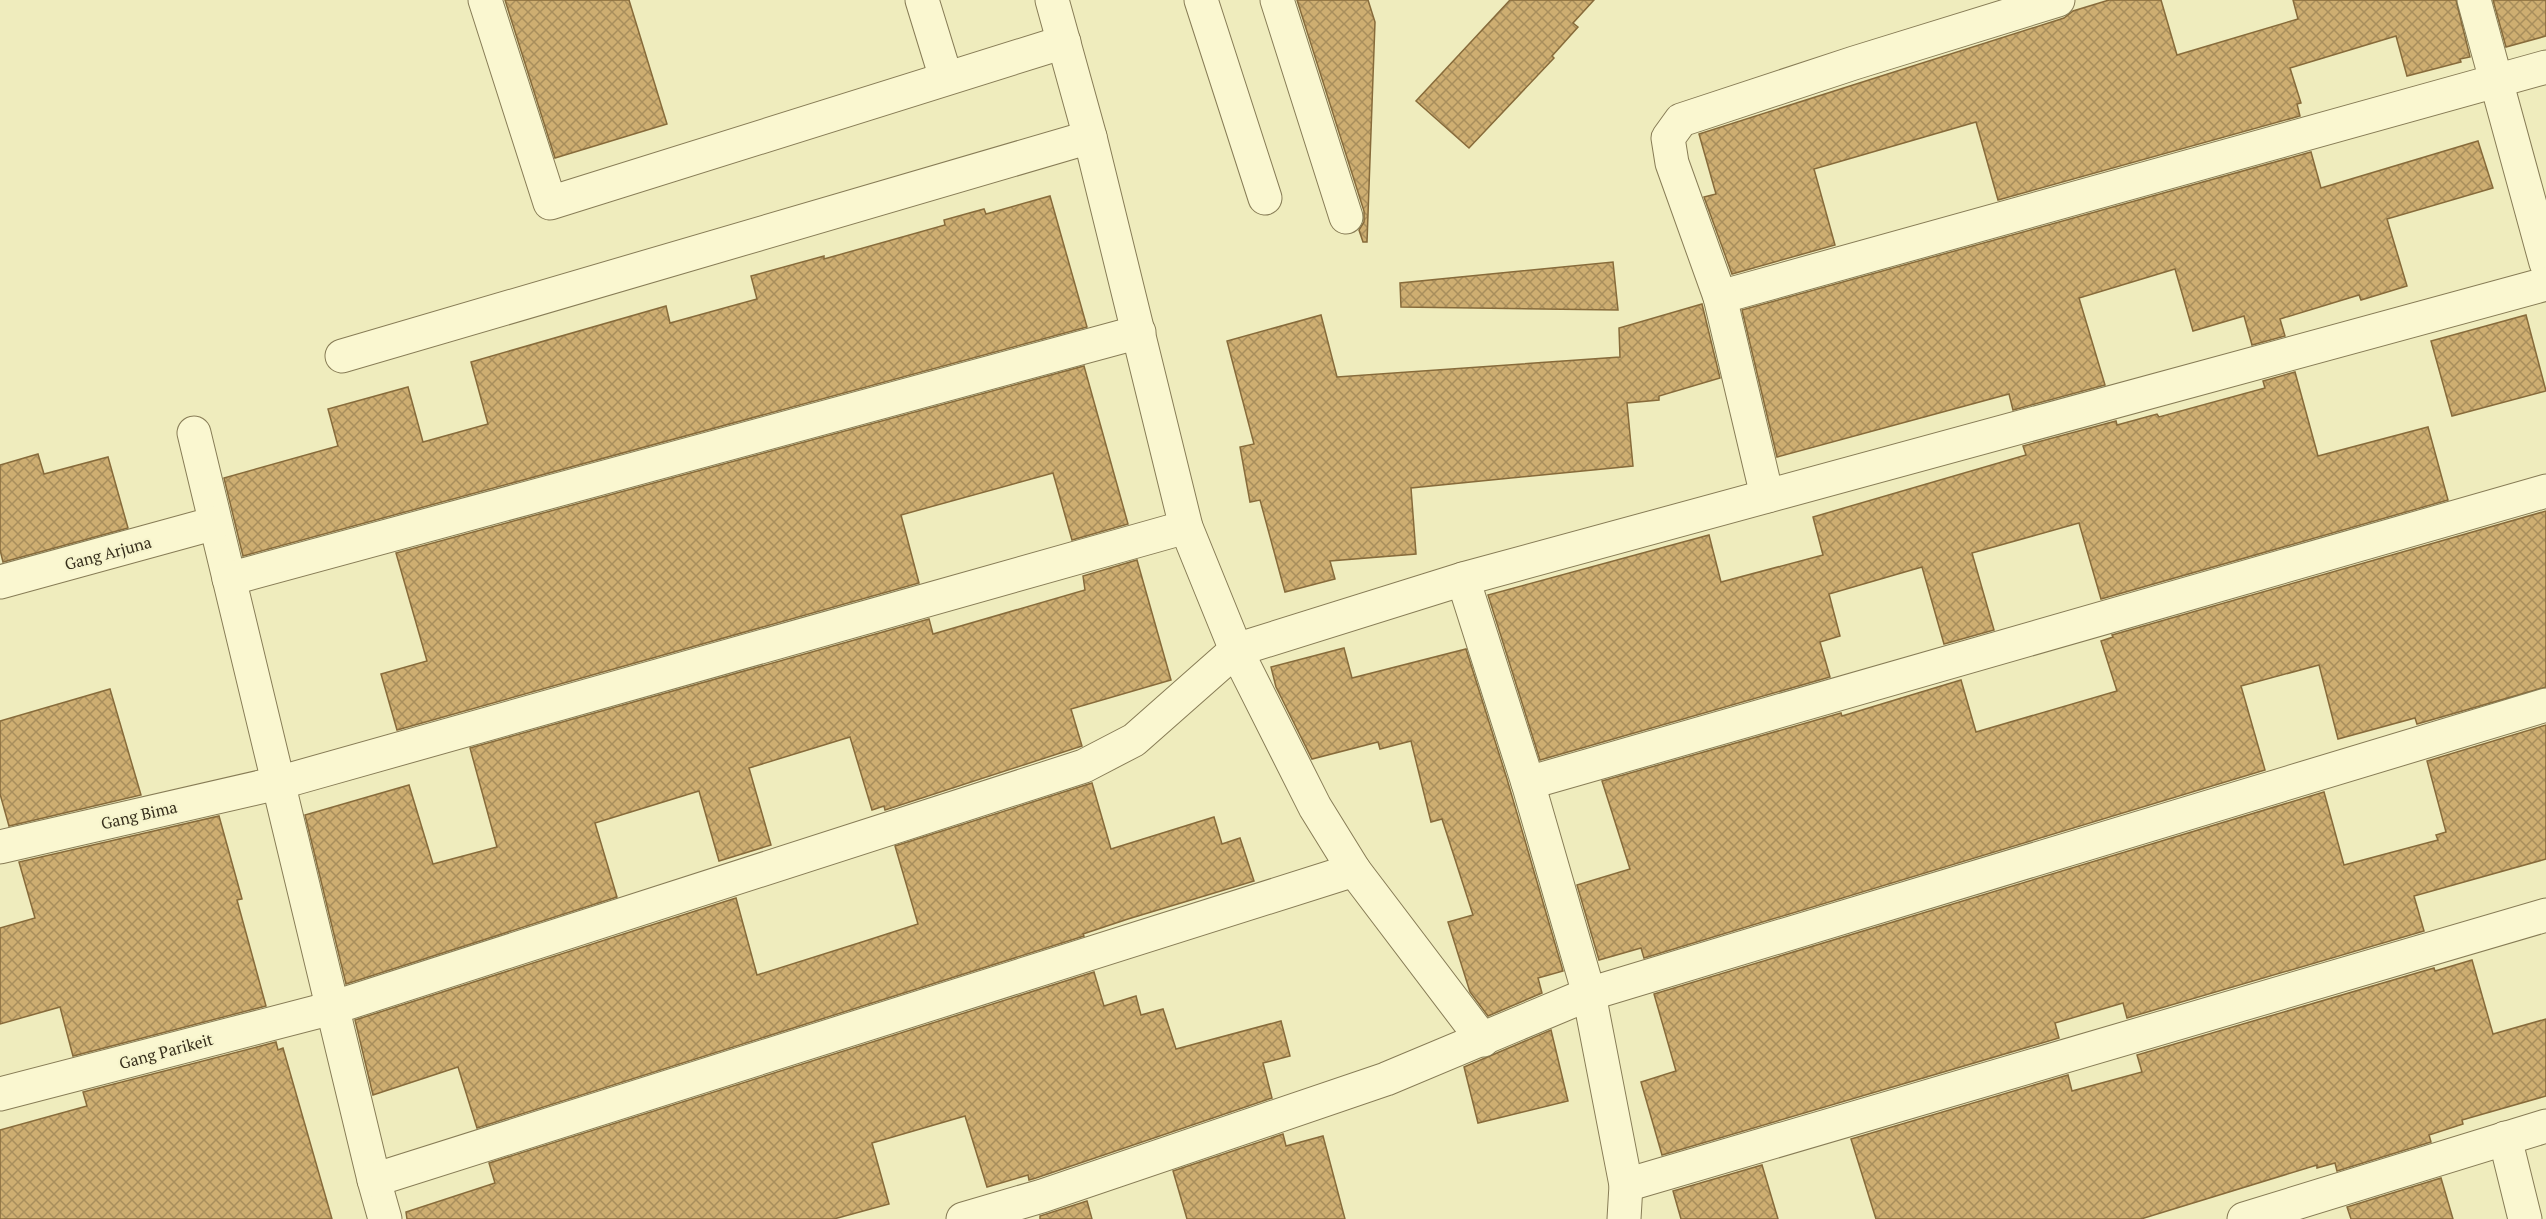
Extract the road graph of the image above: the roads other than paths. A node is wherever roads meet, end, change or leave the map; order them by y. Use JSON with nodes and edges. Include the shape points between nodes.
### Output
{"nodes":[{"id":1,"x":485,"y":0,"type":"edge"},
{"id":2,"x":922,"y":0,"type":"edge"},
{"id":3,"x":1052,"y":0,"type":"edge"},
{"id":4,"x":1201,"y":0,"type":"edge"},
{"id":5,"x":1277,"y":0,"type":"edge"},
{"id":6,"x":2058,"y":0,"type":"edge"},
{"id":7,"x":2474,"y":0,"type":"edge"},
{"id":8,"x":1064,"y":42,"type":"junction"},
{"id":9,"x":2546,"y":67,"type":"edge"},
{"id":10,"x":946,"y":78,"type":"junction"},
{"id":11,"x":2496,"y":82,"type":"junction"},
{"id":12,"x":1090,"y":136,"type":"junction"},
{"id":13,"x":1265,"y":198,"type":"dead end"},
{"id":14,"x":1346,"y":217,"type":"dead end"},
{"id":15,"x":2546,"y":263,"type":"edge"},
{"id":16,"x":2546,"y":284,"type":"edge"},
{"id":17,"x":1720,"y":297,"type":"junction"},
{"id":18,"x":1139,"y":332,"type":"junction"},
{"id":19,"x":342,"y":356,"type":"dead end"},
{"id":20,"x":194,"y":433,"type":"dead end"},
{"id":21,"x":2546,"y":491,"type":"edge"},
{"id":22,"x":1767,"y":496,"type":"junction"},
{"id":23,"x":215,"y":523,"type":"junction"},
{"id":24,"x":1186,"y":527,"type":"junction"},
{"id":25,"x":229,"y":579,"type":"junction"},
{"id":26,"x":1463,"y":579,"type":"junction"},
{"id":27,"x":0,"y":582,"type":"edge"},
{"id":28,"x":1236,"y":650,"type":"junction"},
{"id":29,"x":2546,"y":705,"type":"edge"},
{"id":30,"x":278,"y":783,"type":"junction"},
{"id":31,"x":1528,"y":783,"type":"junction"},
{"id":32,"x":0,"y":847,"type":"edge"},
{"id":33,"x":1354,"y":870,"type":"junction"},
{"id":34,"x":2546,"y":915,"type":"edge"},
{"id":35,"x":1589,"y":994,"type":"junction"},
{"id":36,"x":332,"y":1008,"type":"junction"},
{"id":37,"x":1483,"y":1040,"type":"junction"},
{"id":38,"x":0,"y":1094,"type":"edge"},
{"id":39,"x":2546,"y":1126,"type":"edge"},
{"id":40,"x":2505,"y":1138,"type":"junction"},
{"id":41,"x":374,"y":1180,"type":"junction"},
{"id":42,"x":1626,"y":1185,"type":"junction"},
{"id":43,"x":386,"y":1219,"type":"edge"},
{"id":44,"x":963,"y":1219,"type":"edge"},
{"id":45,"x":1624,"y":1219,"type":"edge"},
{"id":46,"x":2244,"y":1219,"type":"edge"},
{"id":47,"x":2525,"y":1219,"type":"edge"}],
"edges":[{"from":1,"to":10,"type":"street","via":[[550,203]]},
{"from":2,"to":10,"type":"street"},
{"from":3,"to":8,"type":"street"},
{"from":4,"to":13,"type":"street"},
{"from":5,"to":14,"type":"street"},
{"from":6,"to":17,"type":"street","via":[[1681,120],[1668,138],[1672,163]]},
{"from":7,"to":11,"type":"street"},
{"from":8,"to":10,"type":"street"},
{"from":8,"to":12,"type":"street"},
{"from":9,"to":11,"type":"street"},
{"from":11,"to":15,"type":"street"},
{"from":11,"to":17,"type":"street"},
{"from":12,"to":18,"type":"street"},
{"from":12,"to":19,"type":"street"},
{"from":16,"to":22,"type":"street"},
{"from":17,"to":22,"type":"street"},
{"from":18,"to":24,"type":"street"},
{"from":18,"to":25,"type":"street"},
{"from":20,"to":23,"type":"street"},
{"from":21,"to":31,"type":"street"},
{"from":22,"to":26,"type":"street"},
{"from":23,"to":25,"type":"street"},
{"from":23,"to":27,"type":"street","name":"Gang Arjuna"},
{"from":24,"to":28,"type":"street"},
{"from":24,"to":30,"type":"street","name":"Gang Bima"},
{"from":25,"to":30,"type":"street"},
{"from":26,"to":28,"type":"street"},
{"from":26,"to":31,"type":"street"},
{"from":28,"to":33,"type":"street","via":[[1315,807]]},
{"from":28,"to":36,"type":"street","name":"Gang Parikeit","via":[[1134,740],[1084,766]]},
{"from":29,"to":35,"type":"street"},
{"from":30,"to":32,"type":"street","name":"Gang Bima"},
{"from":30,"to":36,"type":"street"},
{"from":31,"to":35,"type":"street"},
{"from":33,"to":37,"type":"street"},
{"from":33,"to":41,"type":"street"},
{"from":34,"to":42,"type":"street"},
{"from":35,"to":37,"type":"street"},
{"from":35,"to":42,"type":"street"},
{"from":36,"to":38,"type":"street","name":"Gang Parikeit"},
{"from":36,"to":41,"type":"street"},
{"from":37,"to":44,"type":"street","via":[[1386,1079]]},
{"from":39,"to":40,"type":"street"},
{"from":40,"to":46,"type":"street"},
{"from":40,"to":47,"type":"street"},
{"from":41,"to":43,"type":"street"},
{"from":42,"to":45,"type":"street"}]}
